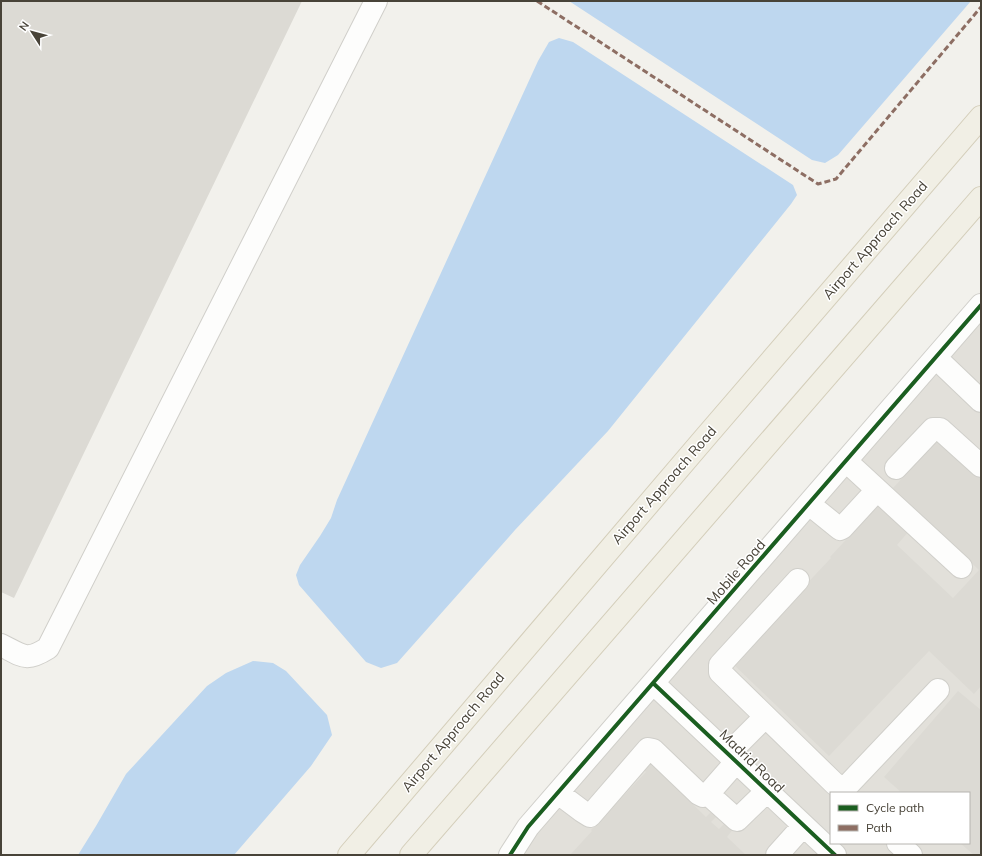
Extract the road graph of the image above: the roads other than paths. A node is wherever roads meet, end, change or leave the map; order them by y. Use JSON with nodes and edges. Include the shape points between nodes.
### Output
{"nodes":[{"id":1,"x":376,"y":1,"type":"edge"},
{"id":2,"x":981,"y":117,"type":"edge"},
{"id":3,"x":981,"y":198,"type":"edge"},
{"id":4,"x":981,"y":305,"type":"edge"},
{"id":5,"x":936,"y":358,"type":"junction"},
{"id":6,"x":981,"y":401,"type":"edge"},
{"id":7,"x":846,"y":461,"type":"junction"},
{"id":8,"x":981,"y":466,"type":"edge"},
{"id":9,"x":896,"y":468,"type":"dead end"},
{"id":10,"x":877,"y":490,"type":"junction"},
{"id":11,"x":809,"y":504,"type":"junction"},
{"id":12,"x":961,"y":567,"type":"dead end"},
{"id":13,"x":798,"y":580,"type":"dead end"},
{"id":14,"x":1,"y":644,"type":"edge"},
{"id":15,"x":653,"y":683,"type":"junction"},
{"id":16,"x":938,"y":690,"type":"dead end"},
{"id":17,"x":765,"y":717,"type":"junction"},
{"id":18,"x":732,"y":758,"type":"junction"},
{"id":19,"x":767,"y":791,"type":"junction"},
{"id":20,"x":558,"y":793,"type":"junction"},
{"id":21,"x":708,"y":794,"type":"junction"},
{"id":22,"x":804,"y":826,"type":"junction"},
{"id":23,"x":899,"y":844,"type":"edge"},
{"id":24,"x":349,"y":855,"type":"edge"},
{"id":25,"x":411,"y":855,"type":"edge"},
{"id":26,"x":510,"y":855,"type":"edge"},
{"id":27,"x":777,"y":855,"type":"edge"},
{"id":28,"x":835,"y":855,"type":"edge"},
{"id":29,"x":911,"y":855,"type":"edge"}],
"edges":[{"from":1,"to":14,"type":"street","via":[[48,648],[36,655],[25,657]]},
{"from":2,"to":24,"type":"main road","name":"Airport Approach Road"},
{"from":3,"to":25,"type":"main road"},
{"from":4,"to":5,"type":"street","name":"Mobile Road"},
{"from":5,"to":6,"type":"street"},
{"from":5,"to":7,"type":"street","name":"Mobile Road"},
{"from":7,"to":10,"type":"street"},
{"from":7,"to":11,"type":"street","name":"Mobile Road"},
{"from":8,"to":9,"type":"street","via":[[940,429],[935,428]]},
{"from":10,"to":11,"type":"street","via":[[840,529]]},
{"from":10,"to":12,"type":"street"},
{"from":11,"to":15,"type":"street","name":"Mobile Road"},
{"from":13,"to":17,"type":"street","via":[[720,665],[720,672]]},
{"from":15,"to":18,"type":"street","name":"Madrid Road"},
{"from":15,"to":20,"type":"street","name":"Mobile Road"},
{"from":16,"to":17,"type":"street","via":[[848,785],[843,787],[835,784]]},
{"from":17,"to":18,"type":"street"},
{"from":18,"to":19,"type":"street","name":"Madrid Road"},
{"from":18,"to":21,"type":"street"},
{"from":19,"to":21,"type":"street","via":[[737,820]]},
{"from":19,"to":22,"type":"street","name":"Madrid Road"},
{"from":20,"to":21,"type":"street","via":[[590,816],[650,748],[699,794]]},
{"from":20,"to":26,"type":"street","name":"Mobile Road","via":[[528,827]]},
{"from":22,"to":27,"type":"street"},
{"from":22,"to":28,"type":"street","name":"Madrid Road"},
{"from":23,"to":29,"type":"street"}]}
